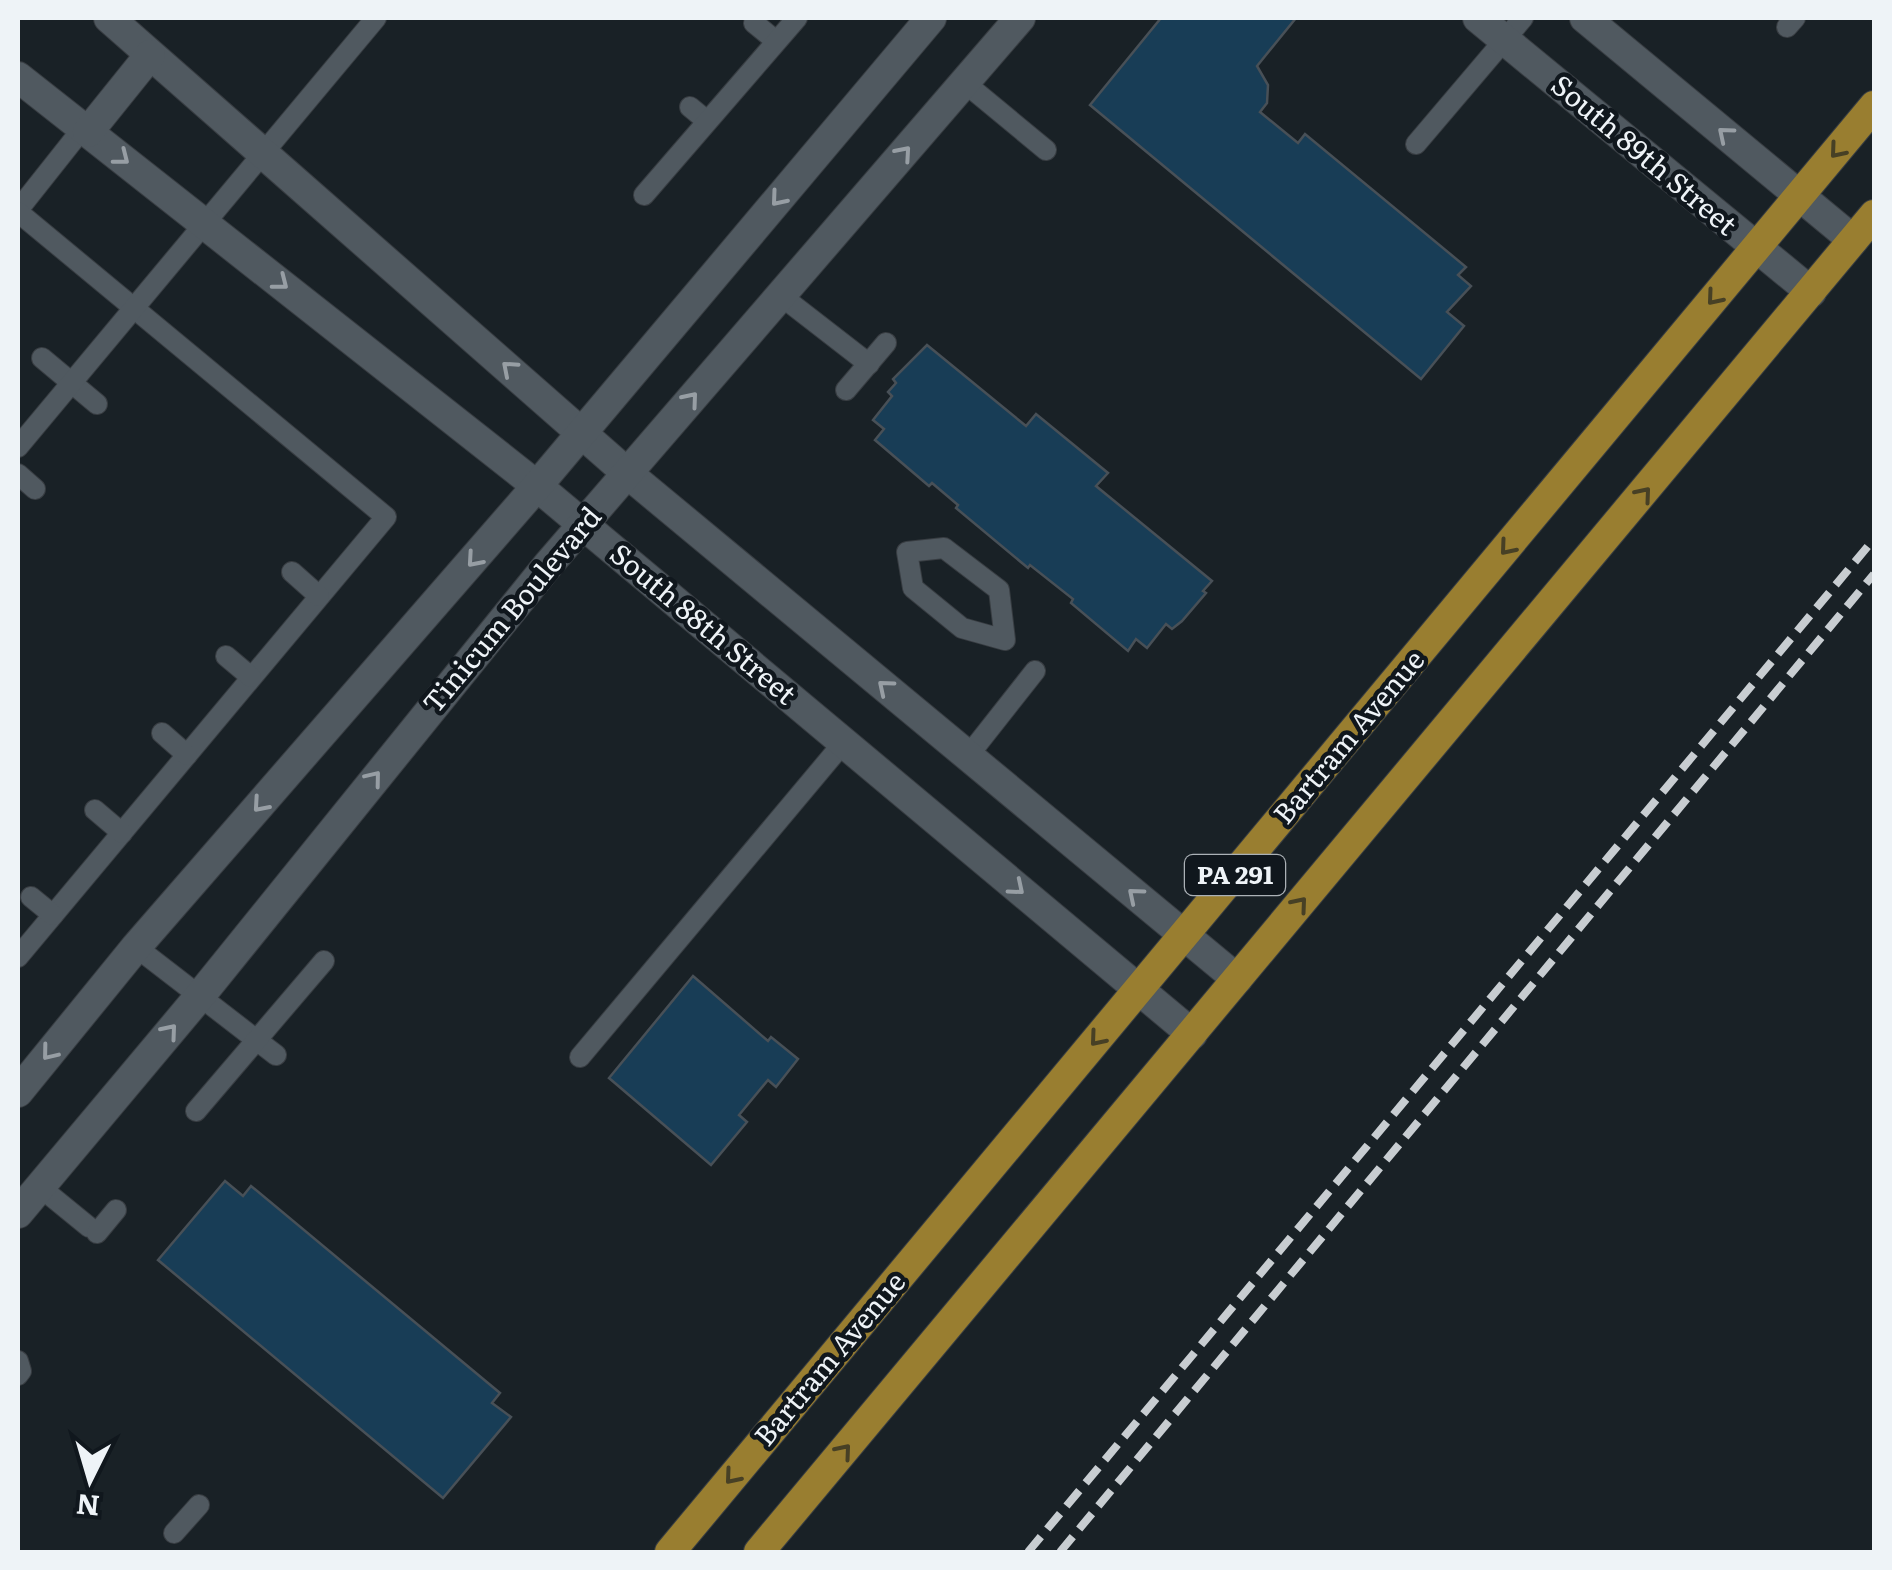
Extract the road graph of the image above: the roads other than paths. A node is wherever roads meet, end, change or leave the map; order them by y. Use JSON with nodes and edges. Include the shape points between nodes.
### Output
{"nodes":[{"id":1,"x":109,"y":18,"type":"edge"},
{"id":2,"x":376,"y":18,"type":"edge"},
{"id":3,"x":796,"y":18,"type":"edge"},
{"id":4,"x":930,"y":18,"type":"edge"},
{"id":5,"x":1020,"y":18,"type":"edge"},
{"id":6,"x":1478,"y":18,"type":"edge"},
{"id":7,"x":1585,"y":18,"type":"edge"},
{"id":8,"x":754,"y":23,"type":"dead end"},
{"id":9,"x":1514,"y":28,"type":"edge"},
{"id":10,"x":776,"y":41,"type":"junction"},
{"id":11,"x":150,"y":55,"type":"junction"},
{"id":12,"x":18,"y":77,"type":"edge"},
{"id":13,"x":965,"y":83,"type":"junction"},
{"id":14,"x":1874,"y":106,"type":"edge"},
{"id":15,"x":690,"y":107,"type":"dead end"},
{"id":16,"x":707,"y":121,"type":"junction"},
{"id":17,"x":85,"y":130,"type":"junction"},
{"id":18,"x":1416,"y":144,"type":"dead end"},
{"id":19,"x":1046,"y":150,"type":"dead end"},
{"id":20,"x":263,"y":153,"type":"junction"},
{"id":21,"x":644,"y":194,"type":"dead end"},
{"id":22,"x":1800,"y":196,"type":"junction"},
{"id":23,"x":18,"y":211,"type":"edge"},
{"id":24,"x":1874,"y":215,"type":"edge"},
{"id":25,"x":205,"y":223,"type":"junction"},
{"id":26,"x":1853,"y":240,"type":"junction"},
{"id":27,"x":1756,"y":248,"type":"junction"},
{"id":28,"x":1810,"y":292,"type":"junction"},
{"id":29,"x":780,"y":294,"type":"junction"},
{"id":30,"x":135,"y":306,"type":"junction"},
{"id":31,"x":886,"y":343,"type":"dead end"},
{"id":32,"x":42,"y":358,"type":"dead end"},
{"id":33,"x":869,"y":364,"type":"junction"},
{"id":34,"x":71,"y":382,"type":"junction"},
{"id":35,"x":846,"y":390,"type":"dead end"},
{"id":36,"x":97,"y":404,"type":"dead end"},
{"id":37,"x":582,"y":433,"type":"junction"},
{"id":38,"x":18,"y":446,"type":"edge"},
{"id":39,"x":628,"y":473,"type":"junction"},
{"id":40,"x":18,"y":474,"type":"edge"},
{"id":41,"x":537,"y":486,"type":"junction"},
{"id":42,"x":35,"y":489,"type":"dead end"},
{"id":43,"x":583,"y":524,"type":"junction"},
{"id":44,"x":907,"y":552,"type":"joint"},
{"id":45,"x":292,"y":572,"type":"dead end"},
{"id":46,"x":319,"y":596,"type":"junction"},
{"id":47,"x":226,"y":656,"type":"dead end"},
{"id":48,"x":1035,"y":671,"type":"dead end"},
{"id":49,"x":251,"y":677,"type":"junction"},
{"id":50,"x":162,"y":733,"type":"dead end"},
{"id":51,"x":844,"y":742,"type":"junction"},
{"id":52,"x":187,"y":755,"type":"junction"},
{"id":53,"x":968,"y":756,"type":"junction"},
{"id":54,"x":95,"y":810,"type":"dead end"},
{"id":55,"x":122,"y":833,"type":"junction"},
{"id":56,"x":32,"y":896,"type":"dead end"},
{"id":57,"x":53,"y":915,"type":"junction"},
{"id":58,"x":1184,"y":936,"type":"junction"},
{"id":59,"x":136,"y":947,"type":"junction"},
{"id":60,"x":18,"y":957,"type":"edge"},
{"id":61,"x":324,"y":961,"type":"dead end"},
{"id":62,"x":1237,"y":979,"type":"junction"},
{"id":63,"x":1138,"y":989,"type":"junction"},
{"id":64,"x":199,"y":997,"type":"junction"},
{"id":65,"x":1192,"y":1034,"type":"junction"},
{"id":66,"x":255,"y":1038,"type":"junction"},
{"id":67,"x":276,"y":1055,"type":"dead end"},
{"id":68,"x":580,"y":1057,"type":"dead end"},
{"id":69,"x":18,"y":1092,"type":"edge"},
{"id":70,"x":196,"y":1111,"type":"dead end"},
{"id":71,"x":40,"y":1187,"type":"junction"},
{"id":72,"x":116,"y":1210,"type":"dead end"},
{"id":73,"x":18,"y":1213,"type":"edge"},
{"id":74,"x":18,"y":1361,"type":"edge"},
{"id":75,"x":18,"y":1374,"type":"edge"},
{"id":76,"x":199,"y":1505,"type":"dead end"},
{"id":77,"x":174,"y":1534,"type":"dead end"},
{"id":78,"x":670,"y":1552,"type":"edge"},
{"id":79,"x":760,"y":1552,"type":"edge"}],
"edges":[{"from":1,"to":11,"type":"street"},
{"from":2,"to":20,"type":"lane"},
{"from":3,"to":10,"type":"lane"},
{"from":4,"to":37,"type":"street","one_way":true},
{"from":5,"to":13,"type":"street","name":"Tinicum Boulevard"},
{"from":6,"to":9,"type":"street","name":"South 89th Street"},
{"from":22,"to":7,"type":"street","one_way":true},
{"from":8,"to":10,"type":"lane"},
{"from":9,"to":18,"type":"lane"},
{"from":9,"to":27,"type":"street","name":"South 89th Street"},
{"from":10,"to":16,"type":"lane"},
{"from":11,"to":17,"type":"street"},
{"from":11,"to":20,"type":"street"},
{"from":12,"to":17,"type":"street","name":"South 88th Street"},
{"from":13,"to":19,"type":"lane"},
{"from":29,"to":13,"type":"street","name":"Tinicum Boulevard","one_way":true},
{"from":14,"to":22,"type":"main road","name":"Bartram Avenue","number":"PA 291","one_way":true},
{"from":15,"to":16,"type":"lane"},
{"from":16,"to":21,"type":"lane"},
{"from":17,"to":23,"type":"lane"},
{"from":17,"to":25,"type":"street","name":"South 88th Street","one_way":true},
{"from":20,"to":25,"type":"lane"},
{"from":37,"to":20,"type":"street","one_way":true},
{"from":22,"to":26,"type":"street"},
{"from":22,"to":27,"type":"main road","name":"Bartram Avenue","number":"PA 291"},
{"from":23,"to":30,"type":"lane"},
{"from":24,"to":26,"type":"main road","number":"PA 291"},
{"from":25,"to":30,"type":"lane"},
{"from":25,"to":41,"type":"street","name":"South 88th Street","one_way":true},
{"from":26,"to":28,"type":"main road","number":"PA 291"},
{"from":27,"to":28,"type":"street","name":"South 89th Street"},
{"from":27,"to":58,"type":"main road","name":"Bartram Avenue","number":"PA 291","one_way":true},
{"from":62,"to":28,"type":"main road","number":"PA 291","one_way":true},
{"from":29,"to":33,"type":"lane"},
{"from":39,"to":29,"type":"street","name":"Tinicum Boulevard","one_way":true},
{"from":30,"to":34,"type":"lane"},
{"from":30,"to":46,"type":"lane","via":[[386,517]]},
{"from":31,"to":33,"type":"lane"},
{"from":32,"to":34,"type":"lane"},
{"from":33,"to":35,"type":"lane"},
{"from":34,"to":36,"type":"lane"},
{"from":34,"to":38,"type":"lane"},
{"from":37,"to":39,"type":"street"},
{"from":37,"to":41,"type":"street"},
{"from":39,"to":43,"type":"street","name":"Tinicum Boulevard"},
{"from":53,"to":39,"type":"street","one_way":true},
{"from":40,"to":42,"type":"lane"},
{"from":41,"to":43,"type":"street","name":"South 88th Street"},
{"from":41,"to":59,"type":"street","one_way":true},
{"from":43,"to":51,"type":"street","name":"South 88th Street"},
{"from":64,"to":43,"type":"street","name":"Tinicum Boulevard","one_way":true},
{"from":44,"to":44,"type":"lane","via":[[944,548],[999,590],[1005,640],[962,628],[913,588]]},
{"from":45,"to":46,"type":"lane"},
{"from":46,"to":49,"type":"lane"},
{"from":47,"to":49,"type":"lane"},
{"from":48,"to":53,"type":"lane"},
{"from":49,"to":52,"type":"lane"},
{"from":50,"to":52,"type":"lane"},
{"from":51,"to":63,"type":"street","name":"South 88th Street","one_way":true},
{"from":51,"to":68,"type":"lane","via":[[792,822]]},
{"from":52,"to":55,"type":"lane"},
{"from":58,"to":53,"type":"street","one_way":true},
{"from":54,"to":55,"type":"lane"},
{"from":55,"to":57,"type":"lane"},
{"from":56,"to":57,"type":"lane"},
{"from":57,"to":60,"type":"lane"},
{"from":58,"to":62,"type":"street"},
{"from":58,"to":63,"type":"main road","name":"Bartram Avenue","number":"PA 291"},
{"from":59,"to":64,"type":"lane"},
{"from":59,"to":69,"type":"street","one_way":true},
{"from":61,"to":66,"type":"lane"},
{"from":62,"to":65,"type":"main road","number":"PA 291"},
{"from":63,"to":65,"type":"street","name":"South 88th Street"},
{"from":63,"to":78,"type":"main road","name":"Bartram Avenue","number":"PA 291","one_way":true},
{"from":64,"to":66,"type":"lane"},
{"from":71,"to":64,"type":"street","name":"Tinicum Boulevard","one_way":true},
{"from":79,"to":65,"type":"main road","number":"PA 291","one_way":true},
{"from":66,"to":67,"type":"lane"},
{"from":66,"to":70,"type":"lane"},
{"from":71,"to":72,"type":"lane","via":[[93,1230]]},
{"from":71,"to":73,"type":"street","name":"Tinicum Boulevard"},
{"from":74,"to":75,"type":"lane"},
{"from":76,"to":77,"type":"lane"}]}
